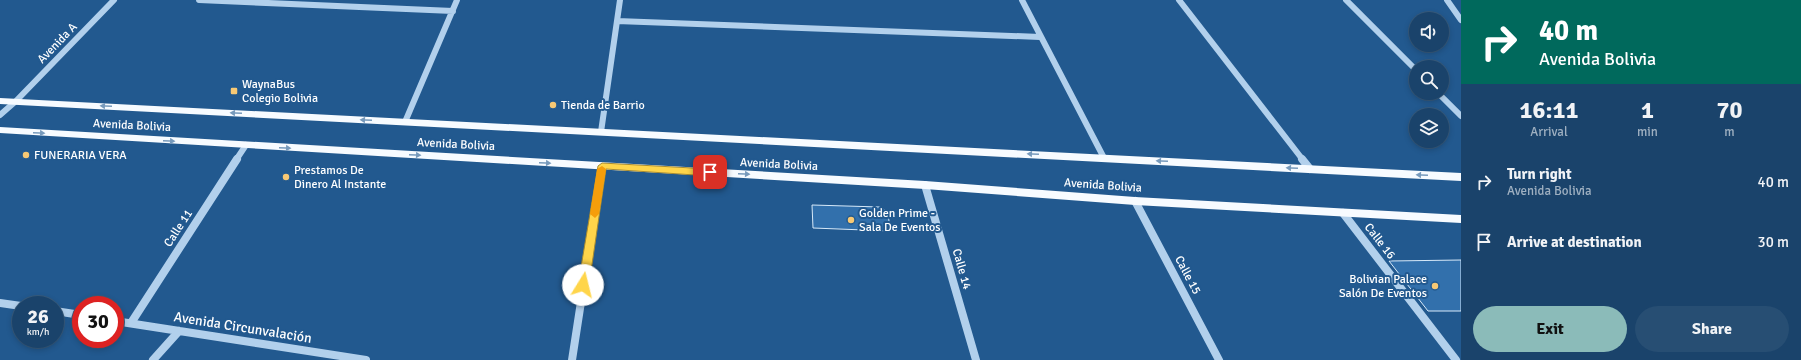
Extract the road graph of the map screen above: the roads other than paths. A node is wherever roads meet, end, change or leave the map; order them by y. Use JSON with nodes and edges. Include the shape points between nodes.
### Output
{"nodes":[{"id":1,"x":114,"y":0,"type":"edge"},
{"id":2,"x":199,"y":0,"type":"edge"},
{"id":3,"x":457,"y":0,"type":"edge"},
{"id":4,"x":620,"y":0,"type":"edge"},
{"id":5,"x":1022,"y":0,"type":"edge"},
{"id":6,"x":1179,"y":0,"type":"edge"},
{"id":7,"x":1346,"y":0,"type":"edge"},
{"id":8,"x":1447,"y":0,"type":"edge"},
{"id":9,"x":453,"y":10,"type":"junction"},
{"id":10,"x":1461,"y":20,"type":"edge"},
{"id":11,"x":617,"y":21,"type":"junction"},
{"id":12,"x":1040,"y":37,"type":"junction"},
{"id":13,"x":1409,"y":63,"type":"edge"},
{"id":14,"x":1445,"y":100,"type":"edge"},
{"id":15,"x":0,"y":101,"type":"edge"},
{"id":16,"x":16,"y":102,"type":"junction"},
{"id":17,"x":1452,"y":107,"type":"junction"},
{"id":18,"x":1461,"y":107,"type":"edge"},
{"id":19,"x":0,"y":115,"type":"edge"},
{"id":20,"x":1461,"y":116,"type":"edge"},
{"id":21,"x":405,"y":122,"type":"junction"},
{"id":22,"x":0,"y":130,"type":"edge"},
{"id":23,"x":601,"y":132,"type":"junction"},
{"id":24,"x":246,"y":145,"type":"junction"},
{"id":25,"x":1104,"y":158,"type":"junction"},
{"id":26,"x":602,"y":166,"type":"junction"},
{"id":27,"x":1310,"y":169,"type":"junction"},
{"id":28,"x":1461,"y":177,"type":"edge"},
{"id":29,"x":925,"y":186,"type":"junction"},
{"id":30,"x":1135,"y":201,"type":"junction"},
{"id":31,"x":1343,"y":213,"type":"junction"},
{"id":32,"x":1461,"y":219,"type":"edge"},
{"id":33,"x":0,"y":303,"type":"edge"},
{"id":34,"x":12,"y":305,"type":"edge"},
{"id":35,"x":124,"y":322,"type":"edge"},
{"id":36,"x":131,"y":323,"type":"junction"},
{"id":37,"x":179,"y":331,"type":"junction"},
{"id":38,"x":153,"y":360,"type":"edge"},
{"id":39,"x":366,"y":360,"type":"edge"},
{"id":40,"x":572,"y":360,"type":"edge"},
{"id":41,"x":976,"y":360,"type":"edge"},
{"id":42,"x":1219,"y":360,"type":"edge"},
{"id":43,"x":1456,"y":360,"type":"edge"}],
"edges":[{"from":1,"to":16,"type":"street","name":"Avenida A"},
{"from":2,"to":9,"type":"street"},
{"from":3,"to":9,"type":"street"},
{"from":4,"to":11,"type":"street"},
{"from":5,"to":12,"type":"street"},
{"from":6,"to":27,"type":"street"},
{"from":7,"to":13,"type":"street"},
{"from":8,"to":10,"type":"street"},
{"from":9,"to":21,"type":"street"},
{"from":11,"to":12,"type":"street"},
{"from":11,"to":23,"type":"street"},
{"from":12,"to":25,"type":"street"},
{"from":14,"to":17,"type":"street"},
{"from":15,"to":16,"type":"main road","name":"Avenida Bolivia"},
{"from":16,"to":19,"type":"street","name":"Avenida A"},
{"from":21,"to":16,"type":"main road","name":"Avenida Bolivia","one_way":true},
{"from":17,"to":18,"type":"street"},
{"from":17,"to":20,"type":"street"},
{"from":21,"to":23,"type":"main road","name":"Avenida Bolivia"},
{"from":22,"to":24,"type":"main road","name":"Avenida Bolivia","one_way":true},
{"from":25,"to":23,"type":"main road","name":"Avenida Bolivia","one_way":true},
{"from":24,"to":26,"type":"main road","name":"Avenida Bolivia","one_way":true},
{"from":24,"to":36,"type":"street","name":"Calle 11"},
{"from":27,"to":25,"type":"main road","name":"Avenida Bolivia","one_way":true},
{"from":26,"to":29,"type":"main road","name":"Avenida Bolivia","one_way":true},
{"from":26,"to":40,"type":"street"},
{"from":28,"to":27,"type":"main road","name":"Avenida Bolivia","one_way":true},
{"from":29,"to":30,"type":"main road","name":"Avenida Bolivia"},
{"from":29,"to":41,"type":"street","name":"Calle 14"},
{"from":30,"to":31,"type":"main road","name":"Avenida Bolivia"},
{"from":30,"to":42,"type":"street","name":"Calle 15"},
{"from":31,"to":32,"type":"main road","name":"Avenida Bolivia"},
{"from":31,"to":43,"type":"street","name":"Calle 16"},
{"from":33,"to":34,"type":"street"},
{"from":35,"to":36,"type":"street","name":"Avenida Circunvalación"},
{"from":36,"to":37,"type":"street","name":"Avenida Circunvalación"},
{"from":37,"to":38,"type":"street"},
{"from":37,"to":39,"type":"street","name":"Avenida Circunvalación"}]}
